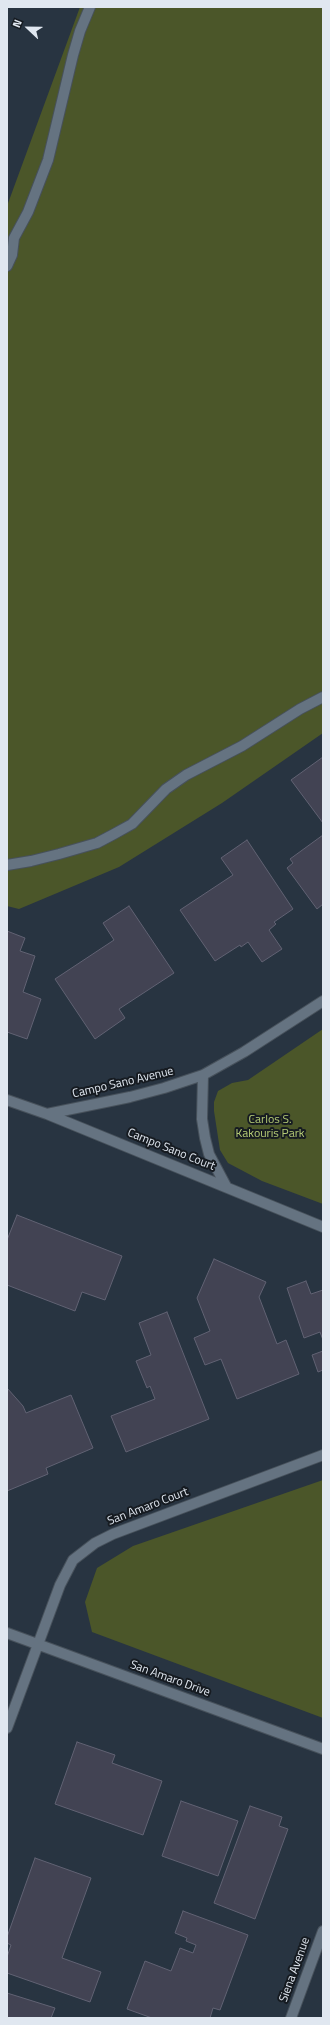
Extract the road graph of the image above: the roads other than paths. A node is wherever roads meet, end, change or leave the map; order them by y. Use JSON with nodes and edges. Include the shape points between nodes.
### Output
{"nodes":[{"id":1,"x":90,"y":7,"type":"edge"},
{"id":2,"x":7,"y":266,"type":"edge"},
{"id":3,"x":323,"y":697,"type":"edge"},
{"id":4,"x":7,"y":864,"type":"edge"},
{"id":5,"x":323,"y":1002,"type":"edge"},
{"id":6,"x":203,"y":1075,"type":"junction"},
{"id":7,"x":7,"y":1100,"type":"edge"},
{"id":8,"x":47,"y":1114,"type":"junction"},
{"id":9,"x":226,"y":1186,"type":"junction"},
{"id":10,"x":323,"y":1226,"type":"edge"},
{"id":11,"x":323,"y":1456,"type":"edge"},
{"id":12,"x":7,"y":1633,"type":"edge"},
{"id":13,"x":38,"y":1644,"type":"junction"},
{"id":14,"x":7,"y":1728,"type":"edge"},
{"id":15,"x":323,"y":1749,"type":"edge"},
{"id":16,"x":323,"y":1931,"type":"edge"},
{"id":17,"x":291,"y":2018,"type":"edge"}],
"edges":[{"from":1,"to":2,"type":"street","via":[[73,55],[48,160],[28,212],[14,238],[12,255]]},
{"from":3,"to":4,"type":"street","via":[[242,746],[186,775],[166,789],[132,824],[97,843],[31,861]]},
{"from":5,"to":6,"type":"street","name":"Campo Sano Avenue"},
{"from":6,"to":8,"type":"street","name":"Campo Sano Avenue","via":[[137,1095]]},
{"from":6,"to":9,"type":"street","via":[[202,1119],[205,1138],[209,1154]]},
{"from":7,"to":8,"type":"street","name":"Campo Sano Court"},
{"from":8,"to":9,"type":"street","name":"Campo Sano Court"},
{"from":9,"to":10,"type":"street","name":"Campo Sano Court"},
{"from":11,"to":13,"type":"street","name":"San Amaro Court","via":[[113,1534],[89,1547],[73,1560],[66,1570]]},
{"from":12,"to":13,"type":"street","name":"San Amaro Drive"},
{"from":13,"to":14,"type":"street","name":"San Amaro Court"},
{"from":13,"to":15,"type":"street","name":"San Amaro Drive"},
{"from":16,"to":17,"type":"street","name":"Siena Avenue"}]}
